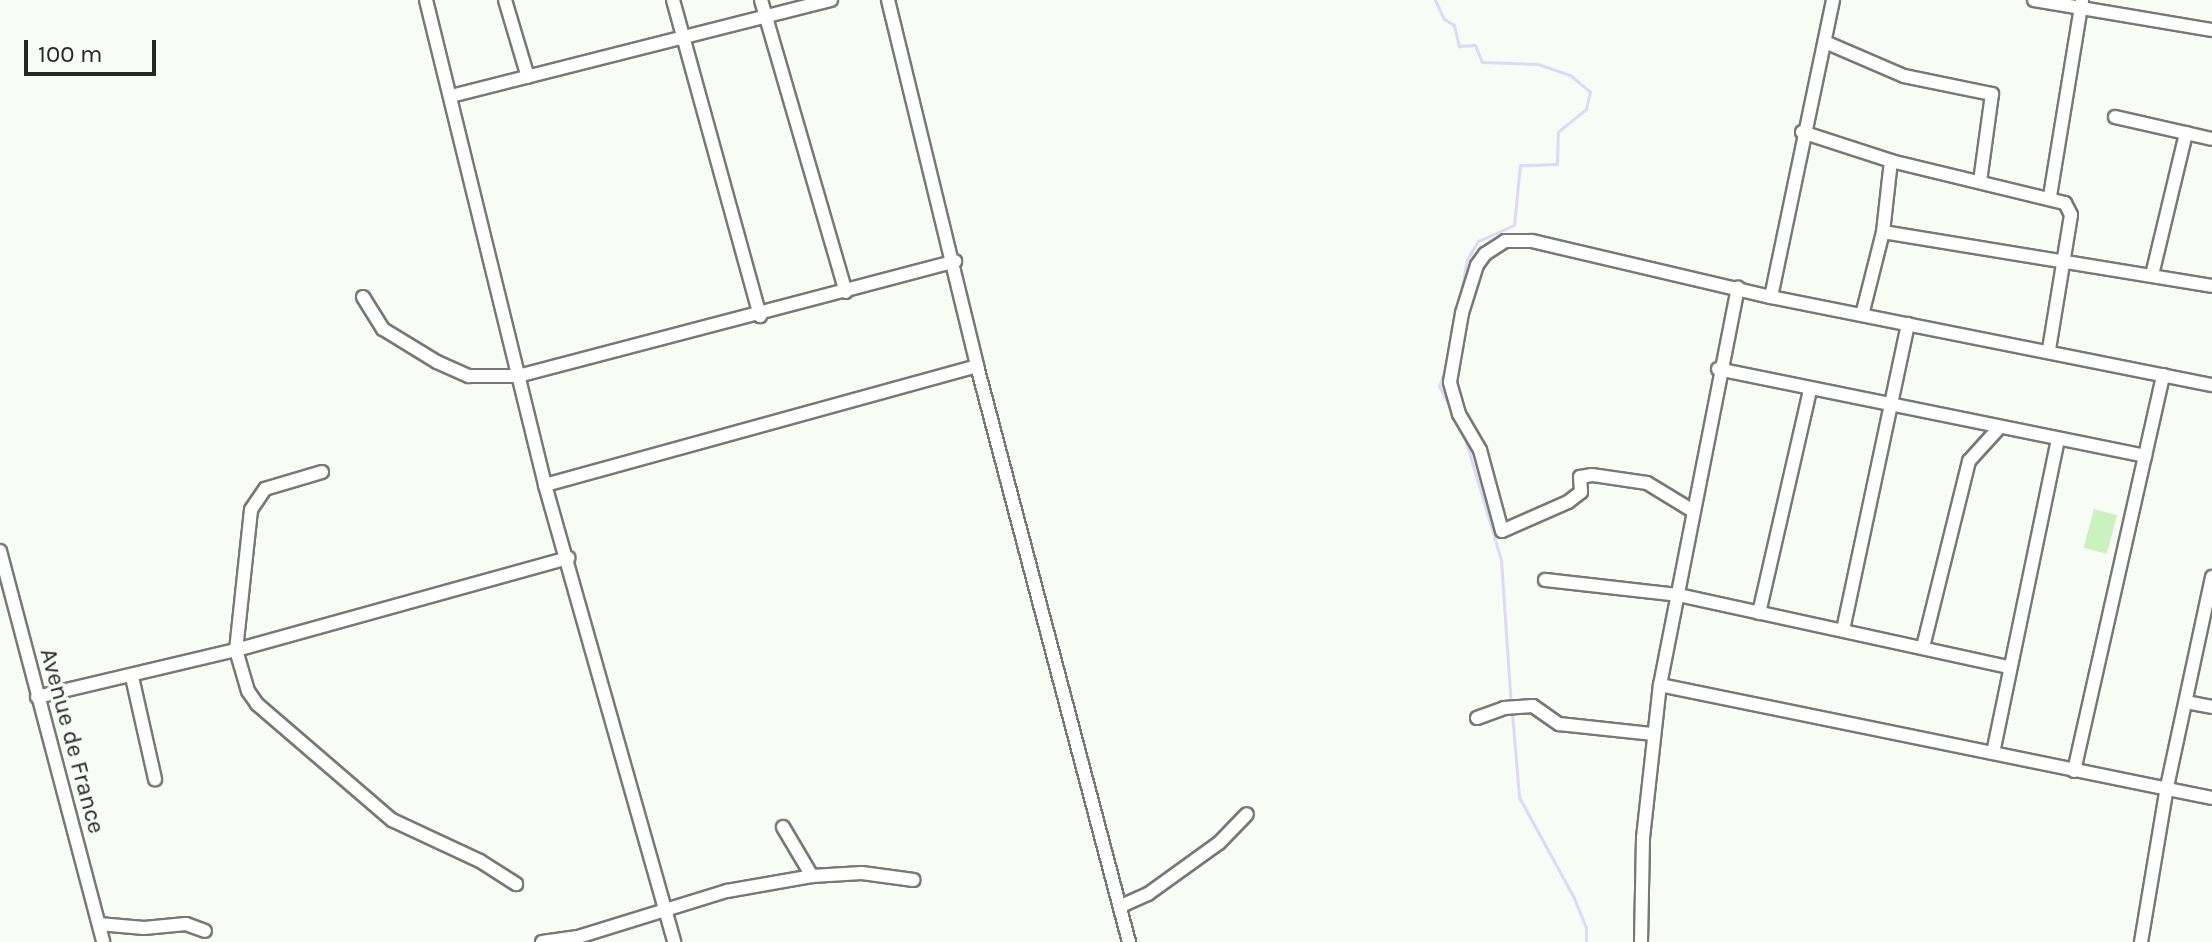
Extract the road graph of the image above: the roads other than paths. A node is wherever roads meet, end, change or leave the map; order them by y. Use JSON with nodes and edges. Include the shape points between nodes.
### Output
{"nodes":[{"id":1,"x":426,"y":0,"type":"edge"},
{"id":2,"x":505,"y":0,"type":"edge"},
{"id":3,"x":673,"y":0,"type":"edge"},
{"id":4,"x":761,"y":0,"type":"edge"},
{"id":5,"x":831,"y":0,"type":"edge"},
{"id":6,"x":888,"y":0,"type":"edge"},
{"id":7,"x":1833,"y":0,"type":"edge"},
{"id":8,"x":2034,"y":0,"type":"edge"},
{"id":9,"x":2082,"y":4,"type":"edge"},
{"id":10,"x":766,"y":15,"type":"junction"},
{"id":11,"x":2212,"y":30,"type":"edge"},
{"id":12,"x":682,"y":35,"type":"junction"},
{"id":13,"x":1825,"y":42,"type":"junction"},
{"id":14,"x":528,"y":77,"type":"junction"},
{"id":15,"x":451,"y":96,"type":"junction"},
{"id":16,"x":2115,"y":117,"type":"dead end"},
{"id":17,"x":1802,"y":132,"type":"junction"},
{"id":18,"x":2186,"y":133,"type":"junction"},
{"id":19,"x":2212,"y":139,"type":"edge"},
{"id":20,"x":1891,"y":161,"type":"junction"},
{"id":21,"x":1980,"y":182,"type":"junction"},
{"id":22,"x":2050,"y":196,"type":"junction"},
{"id":23,"x":1883,"y":232,"type":"junction"},
{"id":24,"x":955,"y":261,"type":"junction"},
{"id":25,"x":2061,"y":263,"type":"junction"},
{"id":26,"x":2152,"y":275,"type":"junction"},
{"id":27,"x":2212,"y":286,"type":"edge"},
{"id":28,"x":1738,"y":288,"type":"junction"},
{"id":29,"x":846,"y":292,"type":"junction"},
{"id":30,"x":363,"y":297,"type":"dead end"},
{"id":31,"x":1771,"y":297,"type":"junction"},
{"id":32,"x":1862,"y":315,"type":"junction"},
{"id":33,"x":760,"y":316,"type":"junction"},
{"id":34,"x":1908,"y":324,"type":"junction"},
{"id":35,"x":2049,"y":350,"type":"junction"},
{"id":36,"x":977,"y":366,"type":"junction"},
{"id":37,"x":1718,"y":369,"type":"junction"},
{"id":38,"x":2163,"y":375,"type":"junction"},
{"id":39,"x":518,"y":376,"type":"junction"},
{"id":40,"x":2212,"y":385,"type":"edge"},
{"id":41,"x":1810,"y":391,"type":"junction"},
{"id":42,"x":1889,"y":406,"type":"junction"},
{"id":43,"x":1998,"y":429,"type":"junction"},
{"id":44,"x":2058,"y":439,"type":"junction"},
{"id":45,"x":2145,"y":456,"type":"junction"},
{"id":46,"x":322,"y":472,"type":"dead end"},
{"id":47,"x":545,"y":485,"type":"junction"},
{"id":48,"x":1693,"y":511,"type":"junction"},
{"id":49,"x":0,"y":551,"type":"edge"},
{"id":50,"x":568,"y":558,"type":"junction"},
{"id":51,"x":2212,"y":577,"type":"edge"},
{"id":52,"x":1545,"y":580,"type":"dead end"},
{"id":53,"x":1678,"y":595,"type":"junction"},
{"id":54,"x":1759,"y":613,"type":"junction"},
{"id":55,"x":1843,"y":630,"type":"junction"},
{"id":56,"x":1923,"y":647,"type":"junction"},
{"id":57,"x":236,"y":650,"type":"junction"},
{"id":58,"x":2009,"y":667,"type":"junction"},
{"id":59,"x":132,"y":677,"type":"junction"},
{"id":60,"x":1660,"y":685,"type":"junction"},
{"id":61,"x":37,"y":697,"type":"junction"},
{"id":62,"x":2186,"y":702,"type":"junction"},
{"id":63,"x":2212,"y":707,"type":"edge"},
{"id":64,"x":1477,"y":718,"type":"dead end"},
{"id":65,"x":1653,"y":734,"type":"junction"},
{"id":66,"x":1993,"y":753,"type":"junction"},
{"id":67,"x":2074,"y":771,"type":"junction"},
{"id":68,"x":155,"y":779,"type":"dead end"},
{"id":69,"x":2167,"y":787,"type":"junction"},
{"id":70,"x":2212,"y":798,"type":"edge"},
{"id":71,"x":1247,"y":814,"type":"dead end"},
{"id":72,"x":783,"y":827,"type":"dead end"},
{"id":73,"x":812,"y":876,"type":"junction"},
{"id":74,"x":914,"y":880,"type":"dead end"},
{"id":75,"x":516,"y":884,"type":"dead end"},
{"id":76,"x":1121,"y":906,"type":"junction"},
{"id":77,"x":666,"y":909,"type":"junction"},
{"id":78,"x":99,"y":924,"type":"junction"},
{"id":79,"x":205,"y":931,"type":"dead end"},
{"id":80,"x":103,"y":942,"type":"edge"},
{"id":81,"x":542,"y":942,"type":"edge"},
{"id":82,"x":674,"y":942,"type":"edge"},
{"id":83,"x":1129,"y":942,"type":"edge"},
{"id":84,"x":1641,"y":942,"type":"edge"},
{"id":85,"x":2141,"y":942,"type":"edge"}],
"edges":[{"from":1,"to":15,"type":"street"},
{"from":2,"to":14,"type":"street"},
{"from":3,"to":12,"type":"street"},
{"from":4,"to":10,"type":"street"},
{"from":5,"to":10,"type":"street"},
{"from":6,"to":24,"type":"street"},
{"from":7,"to":13,"type":"street"},
{"from":8,"to":9,"type":"street"},
{"from":9,"to":11,"type":"street"},
{"from":9,"to":22,"type":"street"},
{"from":10,"to":12,"type":"street"},
{"from":10,"to":29,"type":"street"},
{"from":12,"to":14,"type":"street"},
{"from":12,"to":33,"type":"street"},
{"from":13,"to":17,"type":"street"},
{"from":13,"to":21,"type":"street","via":[[1904,76],[1992,94]]},
{"from":14,"to":15,"type":"street"},
{"from":15,"to":39,"type":"street"},
{"from":16,"to":18,"type":"street"},
{"from":17,"to":20,"type":"street"},
{"from":17,"to":31,"type":"street"},
{"from":18,"to":19,"type":"street"},
{"from":18,"to":26,"type":"street"},
{"from":20,"to":21,"type":"street"},
{"from":20,"to":23,"type":"street"},
{"from":21,"to":22,"type":"street"},
{"from":22,"to":25,"type":"street","via":[[2065,203],[2071,215]]},
{"from":23,"to":25,"type":"street"},
{"from":23,"to":32,"type":"street"},
{"from":24,"to":29,"type":"street"},
{"from":24,"to":36,"type":"street"},
{"from":25,"to":26,"type":"street","via":[[2087,262]]},
{"from":25,"to":35,"type":"street"},
{"from":26,"to":27,"type":"street"},
{"from":28,"to":31,"type":"street"},
{"from":28,"to":37,"type":"street"},
{"from":28,"to":48,"type":"street","via":[[1512,239],[1477,265],[1462,313],[1450,386],[1480,450],[1502,531],[1568,502],[1581,492],[1580,477],[1592,475],[1647,483]]},
{"from":29,"to":33,"type":"street"},
{"from":30,"to":39,"type":"street","via":[[383,329],[437,362],[469,376]]},
{"from":31,"to":32,"type":"street"},
{"from":32,"to":34,"type":"street"},
{"from":33,"to":39,"type":"street"},
{"from":34,"to":35,"type":"street"},
{"from":34,"to":42,"type":"street"},
{"from":35,"to":38,"type":"street"},
{"from":36,"to":47,"type":"street"},
{"from":36,"to":76,"type":"street"},
{"from":37,"to":41,"type":"street"},
{"from":37,"to":48,"type":"street"},
{"from":38,"to":40,"type":"street"},
{"from":38,"to":45,"type":"street"},
{"from":39,"to":47,"type":"street"},
{"from":41,"to":42,"type":"street"},
{"from":41,"to":54,"type":"street"},
{"from":42,"to":43,"type":"street"},
{"from":42,"to":55,"type":"street"},
{"from":43,"to":44,"type":"street"},
{"from":43,"to":56,"type":"street","via":[[1969,461]]},
{"from":44,"to":45,"type":"street"},
{"from":44,"to":58,"type":"street"},
{"from":45,"to":67,"type":"street"},
{"from":46,"to":57,"type":"street","via":[[278,483],[255,498]]},
{"from":47,"to":50,"type":"street"},
{"from":48,"to":53,"type":"street"},
{"from":49,"to":61,"type":"street","name":"Avenue de France"},
{"from":50,"to":57,"type":"street"},
{"from":50,"to":77,"type":"street"},
{"from":51,"to":62,"type":"street"},
{"from":52,"to":53,"type":"street"},
{"from":53,"to":54,"type":"street"},
{"from":53,"to":60,"type":"street"},
{"from":54,"to":55,"type":"street"},
{"from":55,"to":56,"type":"street"},
{"from":56,"to":58,"type":"street"},
{"from":57,"to":59,"type":"street"},
{"from":57,"to":75,"type":"street","via":[[257,704],[392,820]]},
{"from":58,"to":66,"type":"street"},
{"from":59,"to":61,"type":"street"},
{"from":59,"to":68,"type":"street"},
{"from":60,"to":65,"type":"street"},
{"from":60,"to":66,"type":"street"},
{"from":61,"to":78,"type":"street","name":"Avenue de France"},
{"from":62,"to":63,"type":"street"},
{"from":62,"to":69,"type":"street"},
{"from":64,"to":65,"type":"street","via":[[1504,708],[1533,706],[1559,724]]},
{"from":65,"to":84,"type":"street","via":[[1642,847]]},
{"from":66,"to":67,"type":"street"},
{"from":67,"to":69,"type":"street"},
{"from":69,"to":70,"type":"street"},
{"from":69,"to":85,"type":"street"},
{"from":71,"to":76,"type":"street","via":[[1219,843],[1148,894]]},
{"from":72,"to":73,"type":"street"},
{"from":73,"to":74,"type":"street","via":[[862,873]]},
{"from":73,"to":77,"type":"street"},
{"from":76,"to":83,"type":"street"},
{"from":77,"to":81,"type":"street","via":[[578,937]]},
{"from":77,"to":82,"type":"street"},
{"from":78,"to":79,"type":"street","via":[[186,924]]},
{"from":78,"to":80,"type":"street","name":"Avenue de France"}]}
